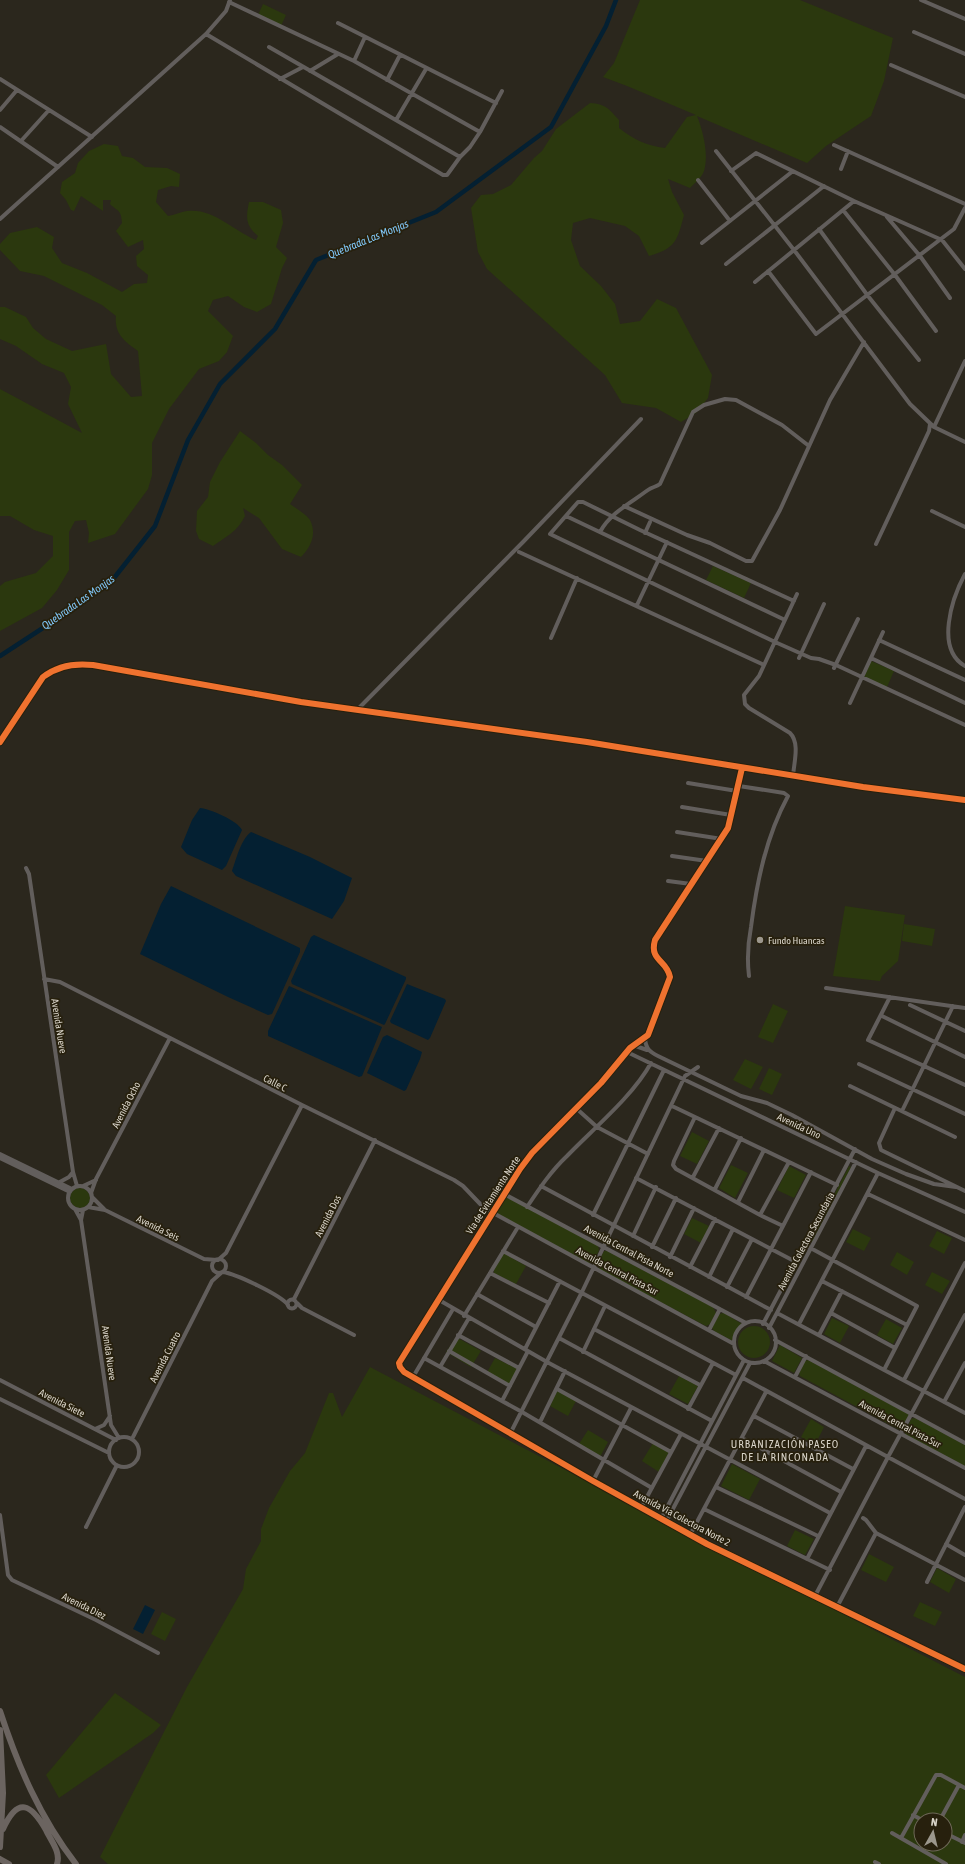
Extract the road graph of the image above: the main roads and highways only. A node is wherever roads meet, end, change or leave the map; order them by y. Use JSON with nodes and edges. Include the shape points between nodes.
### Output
{"nodes":[{"id":1,"x":0,"y":1711,"type":"edge"},
{"id":2,"x":0,"y":1730,"type":"edge"},
{"id":3,"x":2,"y":1832,"type":"junction"},
{"id":4,"x":0,"y":1847,"type":"edge"},
{"id":5,"x":0,"y":1859,"type":"edge"},
{"id":6,"x":9,"y":1864,"type":"edge"},
{"id":7,"x":57,"y":1864,"type":"edge"},
{"id":8,"x":76,"y":1864,"type":"edge"}],
"edges":[{"from":1,"to":8,"type":"highway","via":[[15,1754],[36,1801],[50,1827]]},
{"from":2,"to":3,"type":"highway","via":[[3,1770]]},
{"from":3,"to":4,"type":"highway"},
{"from":3,"to":7,"type":"highway","via":[[13,1811],[29,1808],[37,1815],[55,1847],[58,1855]]},
{"from":5,"to":6,"type":"highway"}]}
